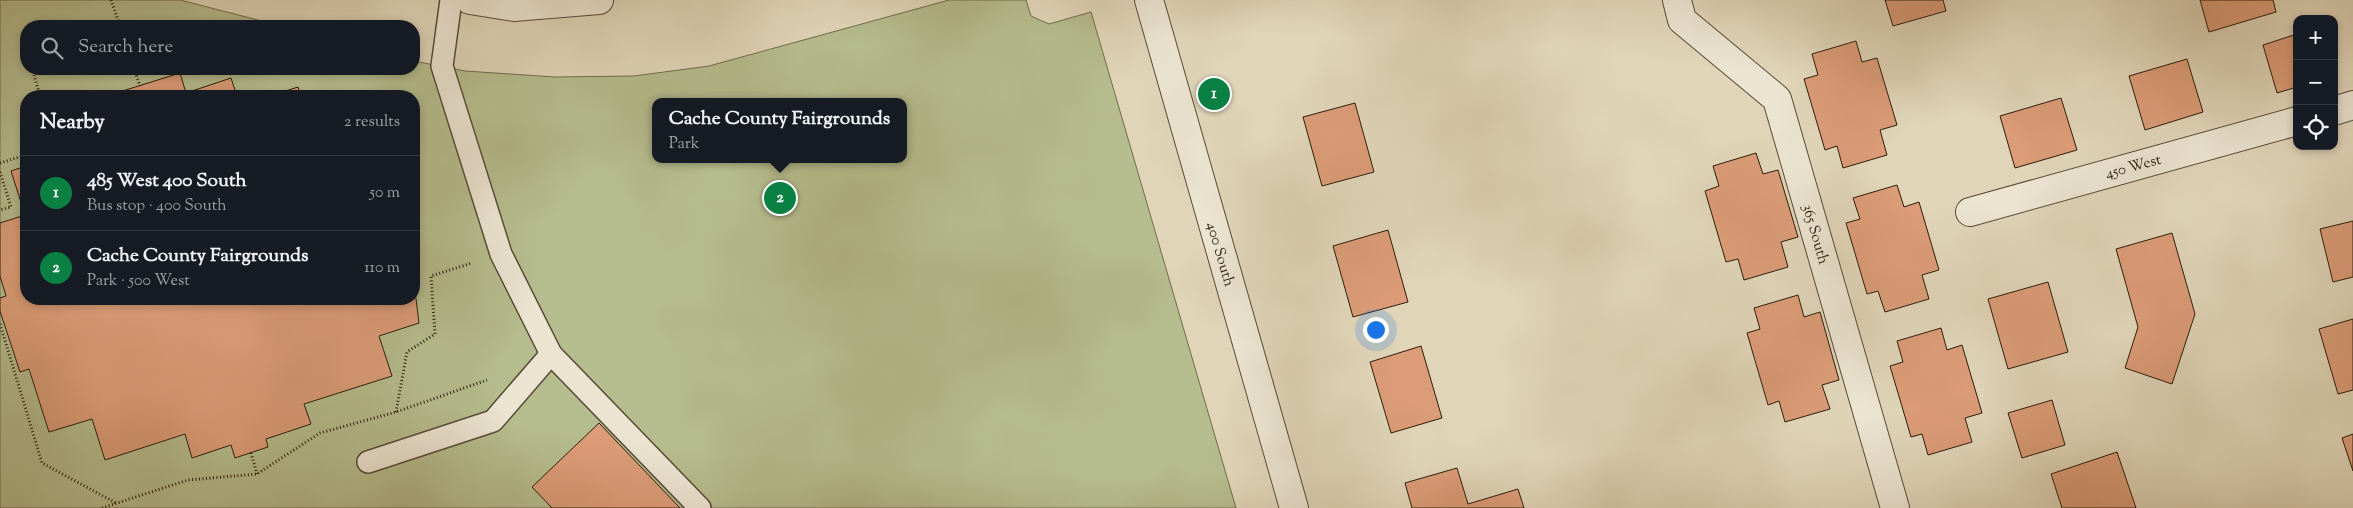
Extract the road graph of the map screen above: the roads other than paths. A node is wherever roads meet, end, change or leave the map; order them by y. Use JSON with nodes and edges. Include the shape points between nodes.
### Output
{"nodes":[{"id":1,"x":451,"y":0,"type":"edge"},
{"id":2,"x":470,"y":0,"type":"edge"},
{"id":3,"x":599,"y":0,"type":"edge"},
{"id":4,"x":1149,"y":0,"type":"edge"},
{"id":5,"x":1677,"y":0,"type":"edge"},
{"id":6,"x":2353,"y":105,"type":"edge"},
{"id":7,"x":2338,"y":110,"type":"edge"},
{"id":8,"x":2293,"y":122,"type":"edge"},
{"id":9,"x":1970,"y":212,"type":"dead end"},
{"id":10,"x":551,"y":354,"type":"junction"},
{"id":11,"x":368,"y":462,"type":"dead end"},
{"id":12,"x":700,"y":508,"type":"edge"},
{"id":13,"x":1294,"y":508,"type":"edge"},
{"id":14,"x":1895,"y":508,"type":"edge"}],
"edges":[{"from":1,"to":10,"type":"lane","via":[[442,66],[501,254]]},
{"from":2,"to":3,"type":"street","via":[[514,7]]},
{"from":4,"to":13,"type":"street","name":"400 South"},
{"from":5,"to":14,"type":"street","name":"365 South","via":[[1682,20],[1777,99]]},
{"from":6,"to":7,"type":"street"},
{"from":8,"to":9,"type":"street","name":"450 West"},
{"from":10,"to":11,"type":"lane","via":[[493,421]]},
{"from":10,"to":12,"type":"lane"}]}
